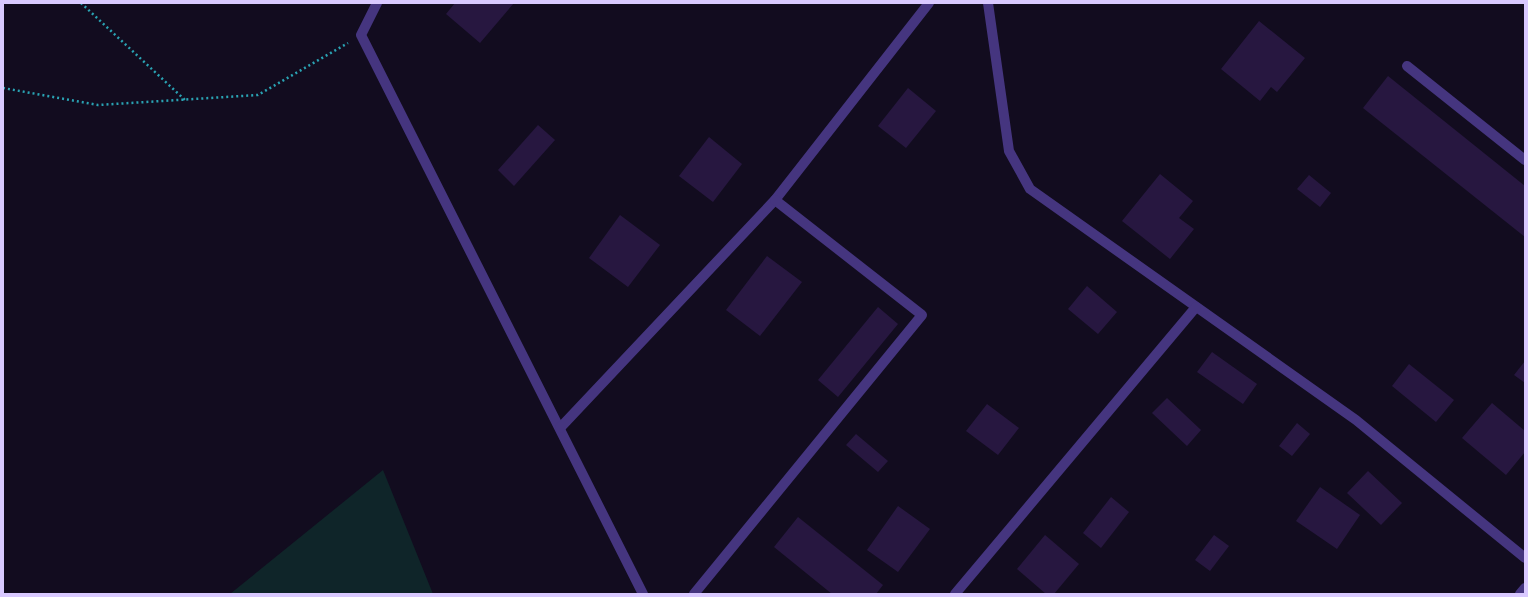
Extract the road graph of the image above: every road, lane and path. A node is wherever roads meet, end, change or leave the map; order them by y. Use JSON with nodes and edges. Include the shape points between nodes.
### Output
{"nodes":[{"id":1,"x":81,"y":3,"type":"edge"},
{"id":2,"x":377,"y":3,"type":"edge"},
{"id":3,"x":929,"y":3,"type":"edge"},
{"id":4,"x":988,"y":3,"type":"edge"},
{"id":5,"x":360,"y":36,"type":"junction"},
{"id":6,"x":1406,"y":66,"type":"dead end"},
{"id":7,"x":3,"y":88,"type":"edge"},
{"id":8,"x":185,"y":100,"type":"junction"},
{"id":9,"x":1525,"y":160,"type":"edge"},
{"id":10,"x":775,"y":200,"type":"junction"},
{"id":11,"x":1196,"y":308,"type":"junction"},
{"id":12,"x":560,"y":428,"type":"junction"},
{"id":13,"x":1525,"y":558,"type":"edge"},
{"id":14,"x":1525,"y":588,"type":"edge"},
{"id":15,"x":643,"y":594,"type":"edge"},
{"id":16,"x":694,"y":594,"type":"edge"},
{"id":17,"x":955,"y":594,"type":"edge"},
{"id":18,"x":1520,"y":594,"type":"edge"}],
"edges":[{"from":1,"to":8,"type":"path"},
{"from":2,"to":5,"type":"street"},
{"from":3,"to":10,"type":"street"},
{"from":4,"to":11,"type":"street","via":[[1009,151],[1030,189]]},
{"from":5,"to":8,"type":"path","via":[[258,95]]},
{"from":5,"to":12,"type":"street"},
{"from":6,"to":9,"type":"street"},
{"from":7,"to":8,"type":"path","via":[[98,105]]},
{"from":10,"to":12,"type":"street"},
{"from":10,"to":16,"type":"street","via":[[922,315]]},
{"from":11,"to":13,"type":"street","via":[[1356,420]]},
{"from":11,"to":17,"type":"street"},
{"from":12,"to":15,"type":"street"},
{"from":14,"to":18,"type":"street"}]}
